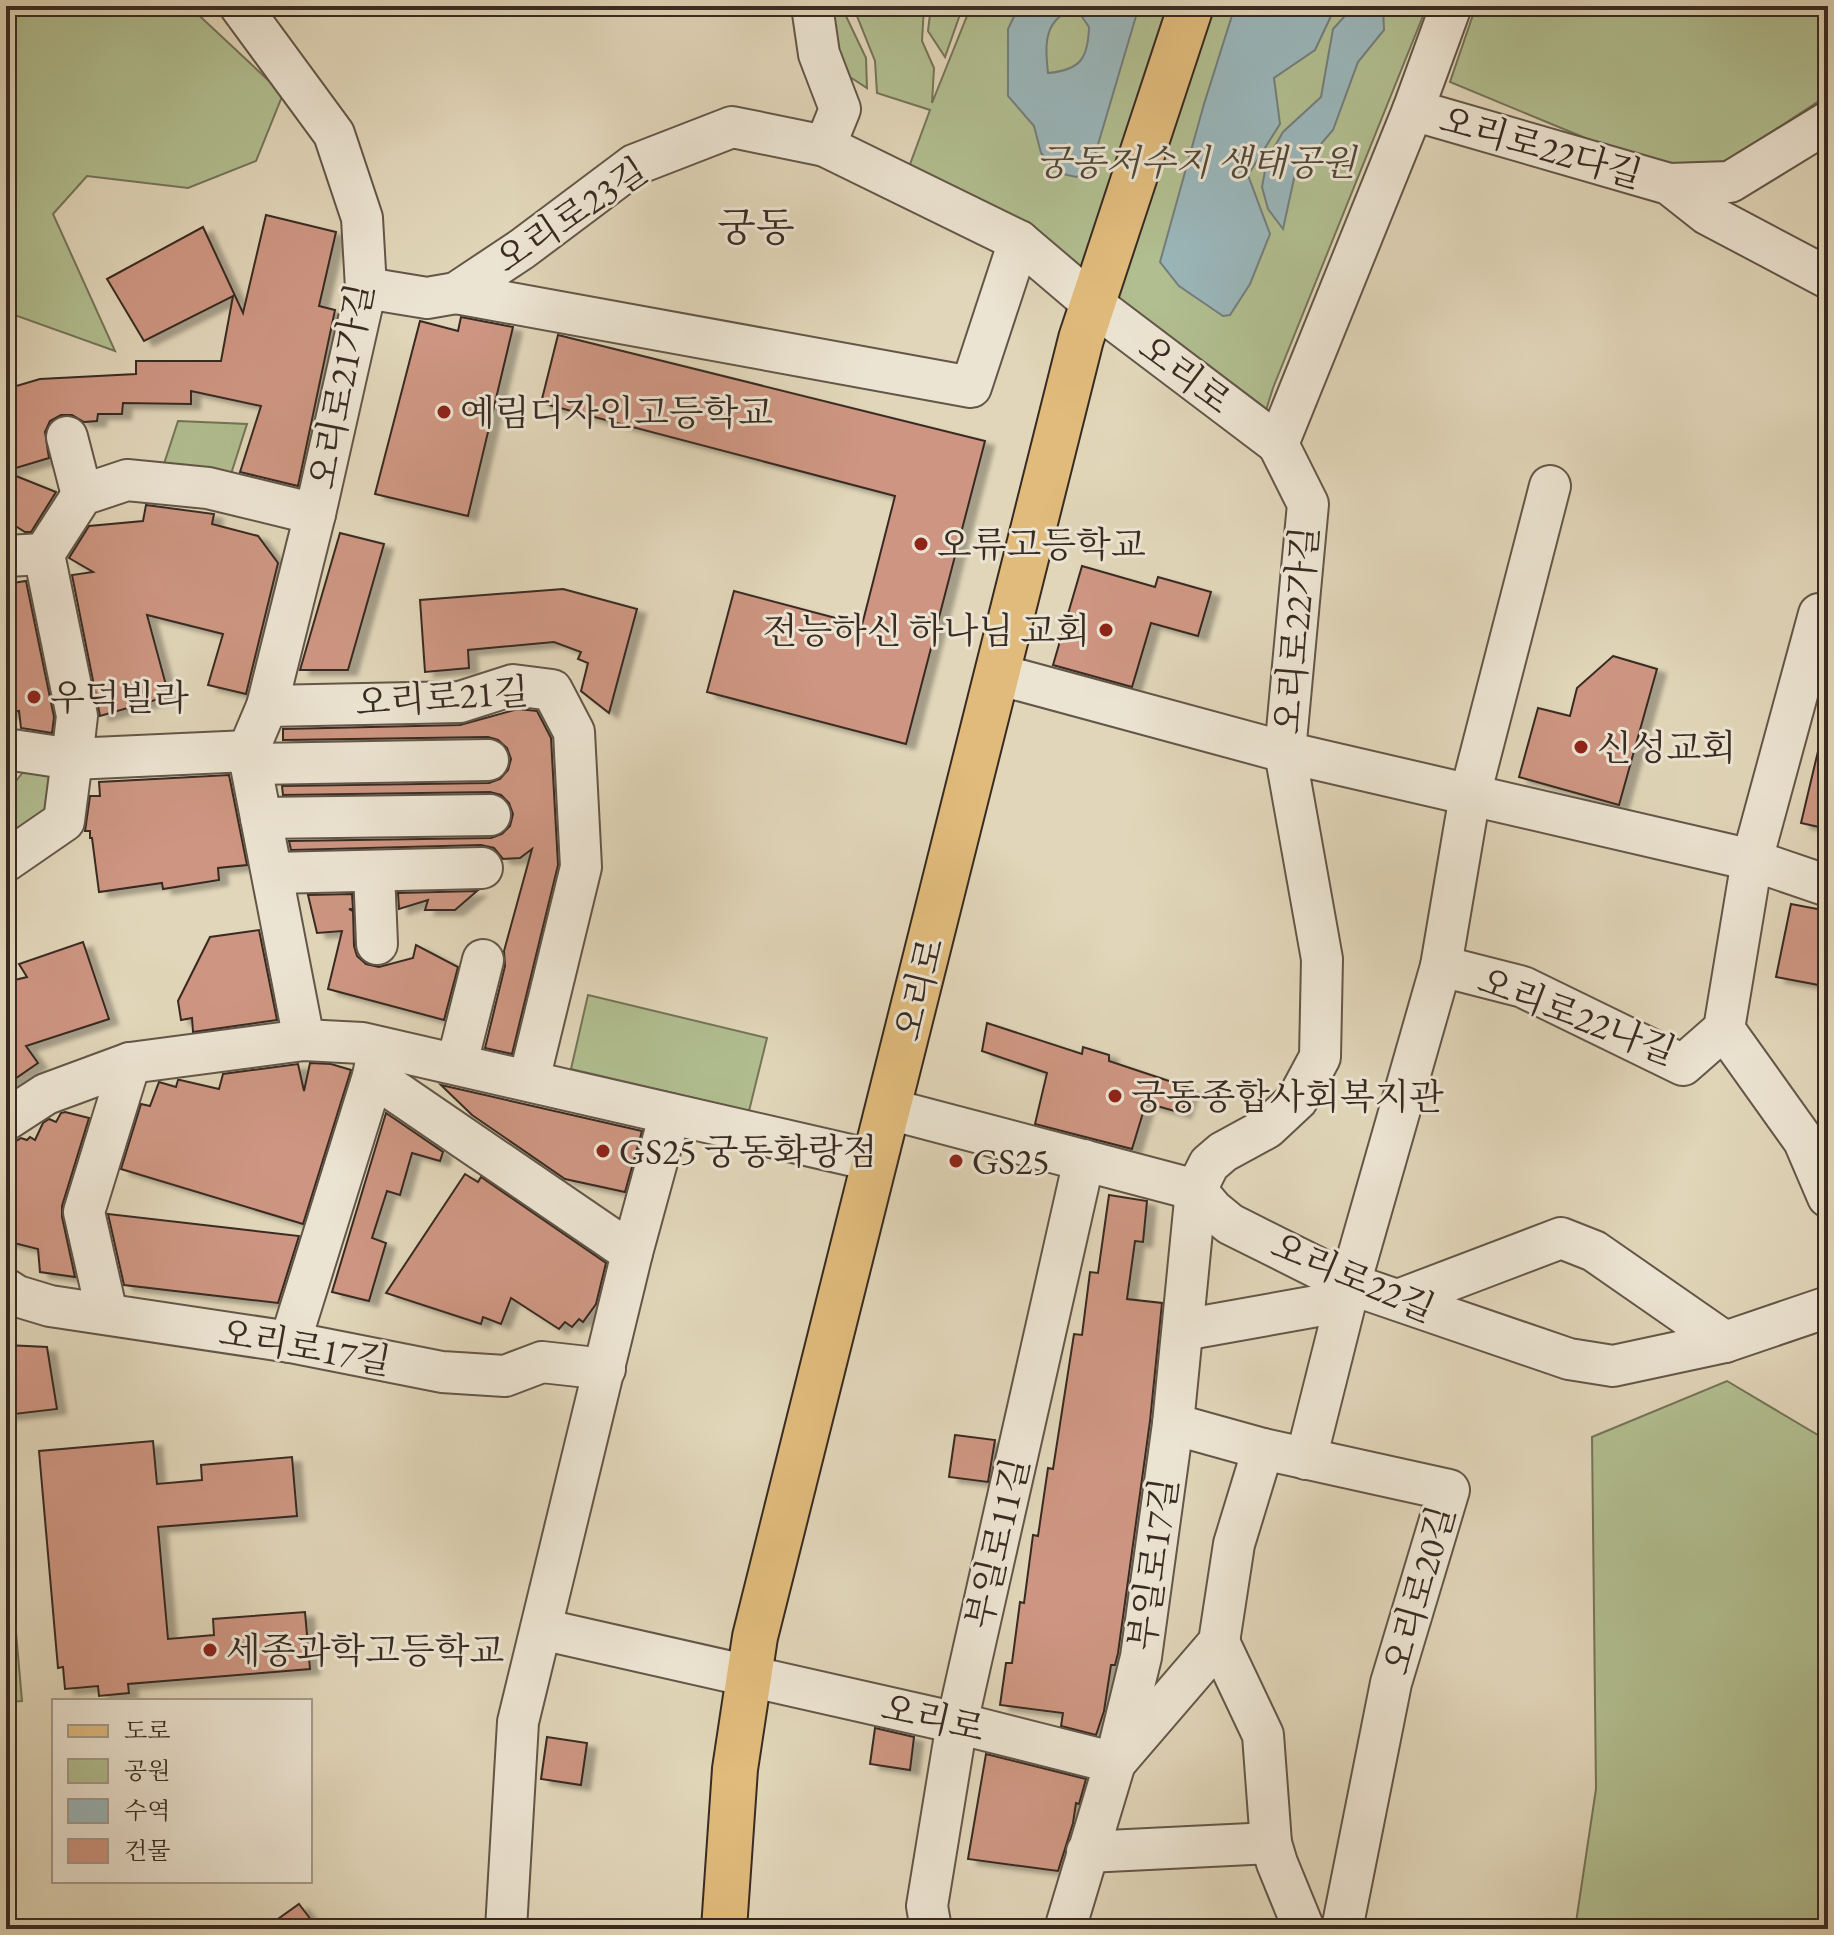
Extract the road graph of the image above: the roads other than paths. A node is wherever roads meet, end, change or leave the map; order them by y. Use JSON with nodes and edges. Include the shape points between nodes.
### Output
{"nodes":[{"id":1,"x":240,"y":6,"type":"edge"},
{"id":2,"x":812,"y":6,"type":"edge"},
{"id":3,"x":1191,"y":6,"type":"edge"},
{"id":4,"x":1451,"y":6,"type":"edge"},
{"id":5,"x":1413,"y":110,"type":"junction"},
{"id":6,"x":1828,"y":122,"type":"edge"},
{"id":7,"x":825,"y":146,"type":"junction"},
{"id":8,"x":1669,"y":184,"type":"junction"},
{"id":9,"x":1019,"y":241,"type":"junction"},
{"id":10,"x":1828,"y":278,"type":"edge"},
{"id":11,"x":366,"y":288,"type":"junction"},
{"id":12,"x":456,"y":293,"type":"junction"},
{"id":13,"x":1093,"y":304,"type":"junction"},
{"id":14,"x":67,"y":437,"type":"dead end"},
{"id":15,"x":1278,"y":444,"type":"junction"},
{"id":16,"x":1550,"y":486,"type":"dead end"},
{"id":17,"x":82,"y":495,"type":"junction"},
{"id":18,"x":315,"y":514,"type":"junction"},
{"id":19,"x":25,"y":555,"type":"edge"},
{"id":20,"x":1828,"y":616,"type":"edge"},
{"id":21,"x":997,"y":674,"type":"junction"},
{"id":22,"x":267,"y":706,"type":"junction"},
{"id":23,"x":6,"y":749,"type":"edge"},
{"id":24,"x":1285,"y":752,"type":"junction"},
{"id":25,"x":250,"y":758,"type":"junction"},
{"id":26,"x":72,"y":759,"type":"junction"},
{"id":27,"x":488,"y":760,"type":"dead end"},
{"id":28,"x":387,"y":762,"type":"junction"},
{"id":29,"x":1470,"y":795,"type":"junction"},
{"id":30,"x":490,"y":815,"type":"dead end"},
{"id":31,"x":395,"y":816,"type":"junction"},
{"id":32,"x":261,"y":818,"type":"junction"},
{"id":33,"x":1752,"y":860,"type":"junction"},
{"id":34,"x":6,"y":861,"type":"edge"},
{"id":35,"x":482,"y":868,"type":"dead end"},
{"id":36,"x":389,"y":870,"type":"junction"},
{"id":37,"x":273,"y":873,"type":"junction"},
{"id":38,"x":1828,"y":886,"type":"edge"},
{"id":39,"x":377,"y":944,"type":"dead end"},
{"id":40,"x":483,"y":960,"type":"dead end"},
{"id":41,"x":1441,"y":966,"type":"junction"},
{"id":42,"x":1724,"y":1029,"type":"junction"},
{"id":43,"x":304,"y":1040,"type":"junction"},
{"id":44,"x":376,"y":1060,"type":"junction"},
{"id":45,"x":130,"y":1063,"type":"junction"},
{"id":46,"x":457,"y":1063,"type":"junction"},
{"id":47,"x":529,"y":1080,"type":"junction"},
{"id":48,"x":889,"y":1109,"type":"junction"},
{"id":49,"x":670,"y":1114,"type":"junction"},
{"id":50,"x":6,"y":1120,"type":"edge"},
{"id":51,"x":1084,"y":1160,"type":"junction"},
{"id":52,"x":876,"y":1161,"type":"junction"},
{"id":53,"x":1196,"y":1190,"type":"junction"},
{"id":54,"x":1828,"y":1197,"type":"edge"},
{"id":55,"x":632,"y":1253,"type":"junction"},
{"id":56,"x":6,"y":1289,"type":"edge"},
{"id":57,"x":1348,"y":1292,"type":"junction"},
{"id":58,"x":1398,"y":1300,"type":"junction"},
{"id":59,"x":1828,"y":1307,"type":"edge"},
{"id":60,"x":107,"y":1314,"type":"junction"},
{"id":61,"x":1183,"y":1330,"type":"junction"},
{"id":62,"x":290,"y":1342,"type":"junction"},
{"id":63,"x":1725,"y":1342,"type":"junction"},
{"id":64,"x":605,"y":1369,"type":"junction"},
{"id":65,"x":1173,"y":1424,"type":"junction"},
{"id":66,"x":1263,"y":1449,"type":"junction"},
{"id":67,"x":1306,"y":1459,"type":"junction"},
{"id":68,"x":541,"y":1629,"type":"junction"},
{"id":69,"x":1219,"y":1642,"type":"junction"},
{"id":70,"x":750,"y":1675,"type":"junction"},
{"id":71,"x":957,"y":1723,"type":"junction"},
{"id":72,"x":1115,"y":1763,"type":"junction"},
{"id":73,"x":1271,"y":1843,"type":"junction"},
{"id":74,"x":1087,"y":1852,"type":"junction"},
{"id":75,"x":506,"y":1929,"type":"edge"},
{"id":76,"x":724,"y":1929,"type":"edge"},
{"id":77,"x":931,"y":1929,"type":"edge"},
{"id":78,"x":1065,"y":1929,"type":"edge"},
{"id":79,"x":1304,"y":1929,"type":"edge"},
{"id":80,"x":1342,"y":1929,"type":"edge"}],
"edges":[{"from":1,"to":11,"type":"street","name":"오리로21가길","via":[[334,134],[362,218]]},
{"from":2,"to":7,"type":"street","via":[[819,54],[840,109]]},
{"from":3,"to":13,"type":"main road","name":"오리로"},
{"from":4,"to":5,"type":"street"},
{"from":5,"to":8,"type":"street","name":"오리로22다길"},
{"from":5,"to":15,"type":"street"},
{"from":6,"to":8,"type":"street","name":"오리로22다길","via":[[1730,182]]},
{"from":7,"to":9,"type":"street","name":"오리로23길"},
{"from":7,"to":12,"type":"street","name":"오리로23길","via":[[732,127],[634,165]]},
{"from":8,"to":10,"type":"street","name":"오리로22다길","via":[[1707,214]]},
{"from":9,"to":12,"type":"street","via":[[971,387]]},
{"from":9,"to":13,"type":"street","name":"오리로23길"},
{"from":11,"to":12,"type":"street","name":"오리로23길","via":[[427,298]]},
{"from":11,"to":18,"type":"street","name":"오리로21가길"},
{"from":13,"to":15,"type":"street","name":"오리로"},
{"from":13,"to":21,"type":"main road","name":"오리로"},
{"from":14,"to":17,"type":"street"},
{"from":15,"to":24,"type":"street","name":"오리로22가길","via":[[1308,504]]},
{"from":16,"to":29,"type":"street","name":"오리로22나길"},
{"from":17,"to":18,"type":"street","name":"오리로21가길","via":[[127,480],[208,488]]},
{"from":17,"to":19,"type":"street"},
{"from":18,"to":22,"type":"street","name":"오리로21가길"},
{"from":19,"to":26,"type":"street","via":[[77,716]]},
{"from":20,"to":33,"type":"street","name":"오리로22나길","via":[[1819,614]]},
{"from":21,"to":24,"type":"street"},
{"from":21,"to":48,"type":"main road","name":"오리로"},
{"from":22,"to":25,"type":"street","name":"오리로21가길"},
{"from":22,"to":47,"type":"street","name":"오리로21길","via":[[460,702],[513,685],[552,690],[574,732],[581,867]]},
{"from":23,"to":26,"type":"street"},
{"from":24,"to":29,"type":"street"},
{"from":24,"to":53,"type":"street","name":"오리로22가길","via":[[1322,959],[1320,1057],[1297,1100],[1267,1128],[1209,1164]]},
{"from":25,"to":26,"type":"street"},
{"from":25,"to":28,"type":"street"},
{"from":25,"to":32,"type":"street"},
{"from":26,"to":34,"type":"street","via":[[64,821]]},
{"from":27,"to":28,"type":"street"},
{"from":28,"to":31,"type":"street"},
{"from":29,"to":33,"type":"street"},
{"from":29,"to":41,"type":"street","name":"오리로22나길"},
{"from":30,"to":31,"type":"street"},
{"from":31,"to":32,"type":"street"},
{"from":31,"to":36,"type":"street"},
{"from":32,"to":37,"type":"street"},
{"from":33,"to":38,"type":"street"},
{"from":33,"to":42,"type":"street","name":"오리로22나길"},
{"from":35,"to":36,"type":"street"},
{"from":36,"to":37,"type":"street"},
{"from":36,"to":39,"type":"street"},
{"from":37,"to":43,"type":"street"},
{"from":40,"to":46,"type":"street"},
{"from":41,"to":42,"type":"street","name":"오리로22나길","via":[[1523,987],[1683,1065]]},
{"from":41,"to":57,"type":"street","name":"오리로22나길"},
{"from":42,"to":54,"type":"street","via":[[1804,1141]]},
{"from":43,"to":44,"type":"street"},
{"from":43,"to":45,"type":"street"},
{"from":44,"to":46,"type":"street"},
{"from":44,"to":55,"type":"street"},
{"from":44,"to":62,"type":"street"},
{"from":45,"to":50,"type":"street","via":[[46,1094]]},
{"from":45,"to":60,"type":"street","via":[[84,1212]]},
{"from":46,"to":47,"type":"street"},
{"from":47,"to":49,"type":"street"},
{"from":48,"to":51,"type":"street"},
{"from":48,"to":52,"type":"main road","name":"오리로"},
{"from":49,"to":52,"type":"street"},
{"from":49,"to":55,"type":"street"},
{"from":51,"to":53,"type":"street"},
{"from":51,"to":71,"type":"street","name":"부일로11길"},
{"from":52,"to":70,"type":"main road","name":"오리로","via":[[755,1637]]},
{"from":53,"to":57,"type":"street","name":"오리로22길","via":[[1230,1224]]},
{"from":53,"to":61,"type":"street","name":"부일로17길"},
{"from":55,"to":64,"type":"street"},
{"from":56,"to":60,"type":"street","name":"오리로17길","via":[[50,1306]]},
{"from":57,"to":58,"type":"street","name":"오리로22길"},
{"from":57,"to":61,"type":"street"},
{"from":57,"to":67,"type":"street","name":"오리로22나길"},
{"from":58,"to":63,"type":"street","name":"오리로22길","via":[[1569,1359],[1613,1366]]},
{"from":58,"to":63,"type":"street","via":[[1561,1238],[1594,1251]]},
{"from":59,"to":63,"type":"street","name":"오리로22길"},
{"from":60,"to":62,"type":"street","name":"오리로17길"},
{"from":61,"to":65,"type":"street","name":"부일로17길"},
{"from":62,"to":64,"type":"street","name":"오리로17길","via":[[442,1372],[505,1376],[542,1362]]},
{"from":64,"to":68,"type":"street"},
{"from":65,"to":66,"type":"street","name":"오리로20길"},
{"from":65,"to":72,"type":"street","name":"부일로17길","via":[[1141,1657]]},
{"from":66,"to":67,"type":"street","name":"오리로20길"},
{"from":66,"to":69,"type":"street","via":[[1234,1544]]},
{"from":67,"to":80,"type":"street","name":"오리로20길","via":[[1449,1490],[1391,1683]]},
{"from":68,"to":70,"type":"street","name":"오리로"},
{"from":68,"to":75,"type":"street","via":[[518,1722]]},
{"from":69,"to":72,"type":"street"},
{"from":69,"to":73,"type":"street","via":[[1263,1735]]},
{"from":70,"to":71,"type":"street","name":"오리로"},
{"from":70,"to":76,"type":"main road","name":"오리로","via":[[735,1769]]},
{"from":71,"to":72,"type":"street","name":"오리로"},
{"from":71,"to":77,"type":"street","name":"부일로11길","via":[[927,1906]]},
{"from":72,"to":74,"type":"street","name":"부일로17길"},
{"from":73,"to":74,"type":"street"},
{"from":73,"to":79,"type":"street"},
{"from":74,"to":78,"type":"street","name":"부일로17길"}]}
